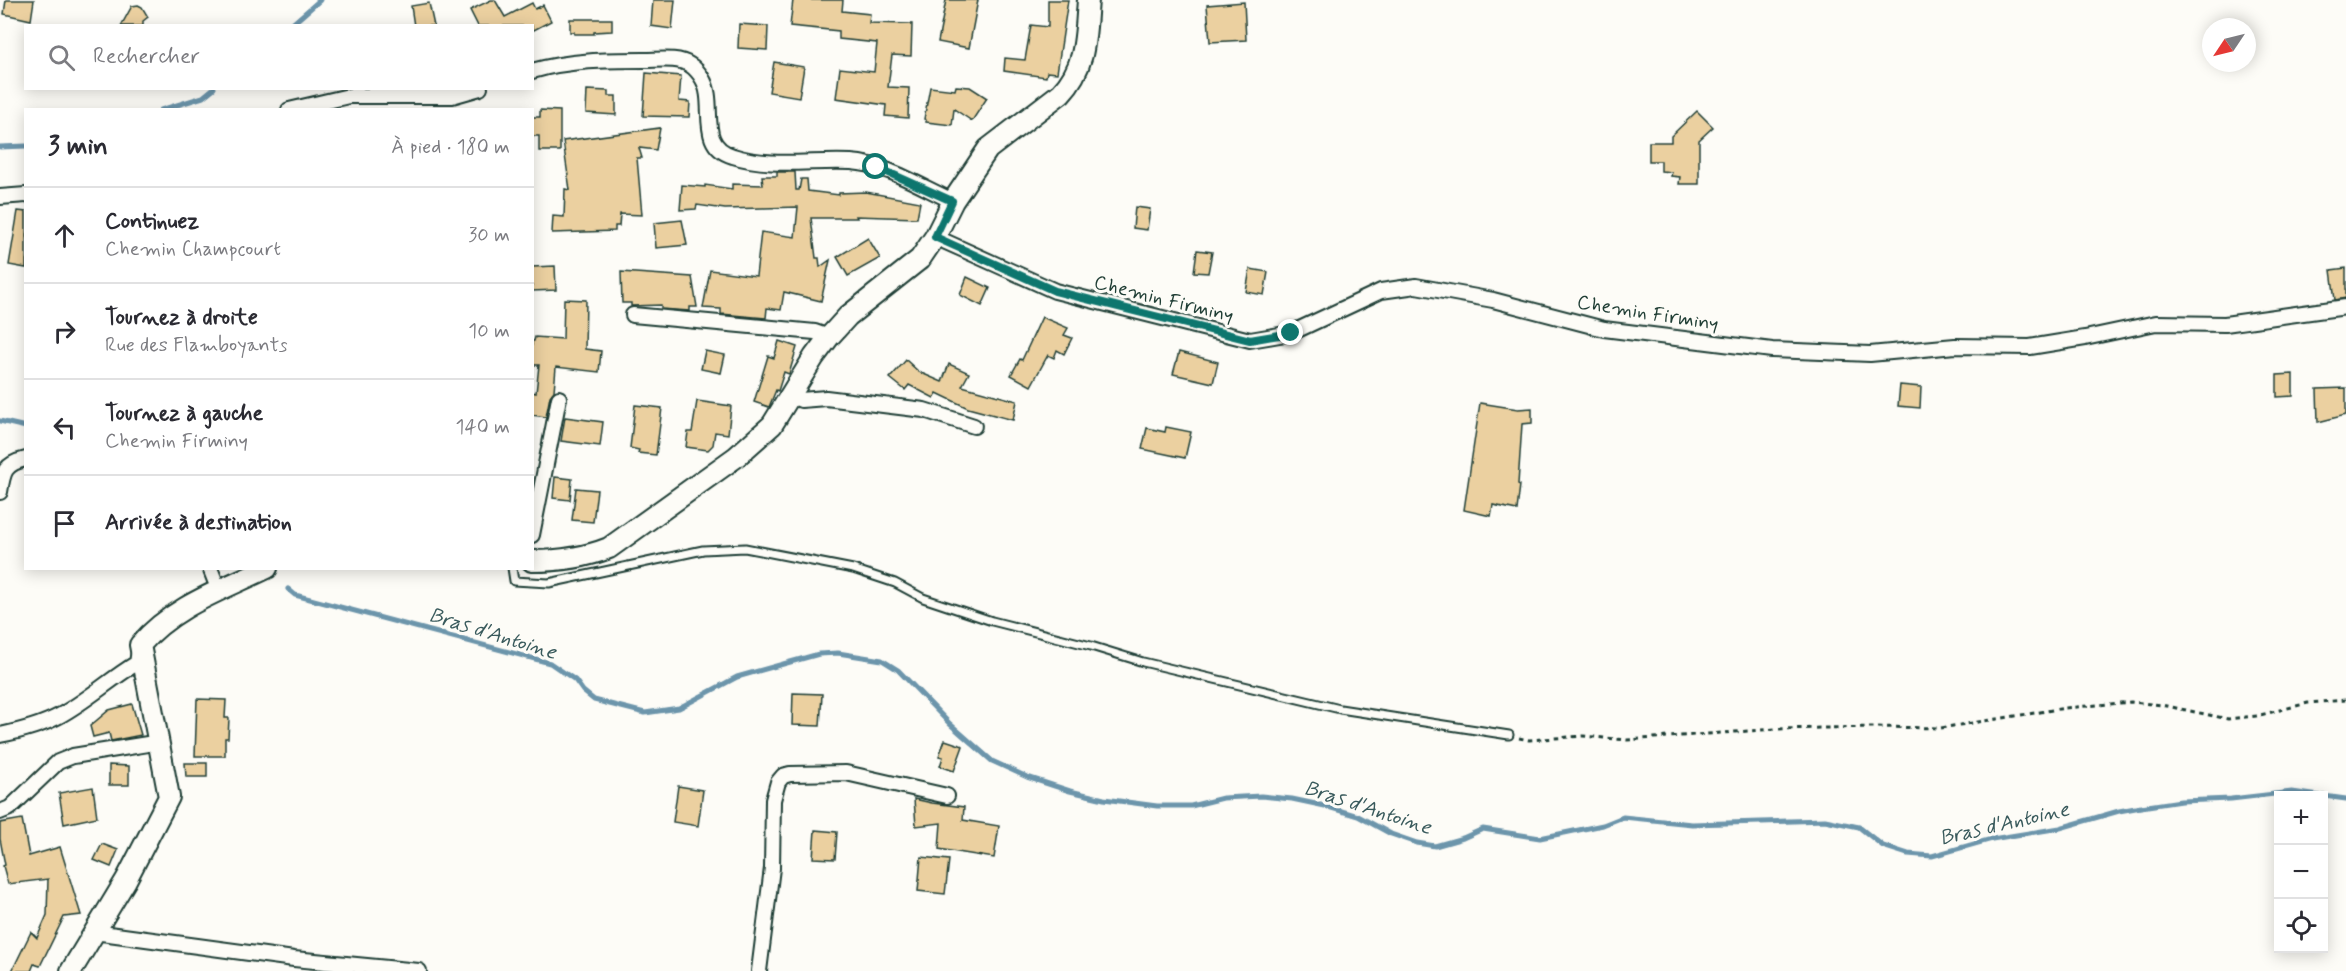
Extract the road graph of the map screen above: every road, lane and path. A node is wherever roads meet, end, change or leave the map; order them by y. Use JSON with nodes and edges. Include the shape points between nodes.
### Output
{"nodes":[{"id":1,"x":1088,"y":0,"type":"edge"},
{"id":2,"x":534,"y":70,"type":"edge"},
{"id":3,"x":473,"y":90,"type":"edge"},
{"id":4,"x":410,"y":103,"type":"edge"},
{"id":5,"x":298,"y":108,"type":"edge"},
{"id":6,"x":24,"y":195,"type":"edge"},
{"id":7,"x":0,"y":197,"type":"edge"},
{"id":8,"x":952,"y":201,"type":"junction"},
{"id":9,"x":935,"y":237,"type":"junction"},
{"id":10,"x":2346,"y":307,"type":"edge"},
{"id":11,"x":633,"y":315,"type":"dead end"},
{"id":12,"x":829,"y":337,"type":"junction"},
{"id":13,"x":791,"y":396,"type":"junction"},
{"id":14,"x":559,"y":398,"type":"dead end"},
{"id":15,"x":974,"y":426,"type":"dead end"},
{"id":16,"x":24,"y":460,"type":"edge"},
{"id":17,"x":0,"y":492,"type":"edge"},
{"id":18,"x":534,"y":526,"type":"edge"},
{"id":19,"x":534,"y":561,"type":"edge"},
{"id":20,"x":211,"y":570,"type":"edge"},
{"id":21,"x":263,"y":570,"type":"edge"},
{"id":22,"x":512,"y":570,"type":"edge"},
{"id":23,"x":219,"y":591,"type":"junction"},
{"id":24,"x":140,"y":645,"type":"junction"},
{"id":25,"x":2346,"y":699,"type":"edge"},
{"id":26,"x":0,"y":735,"type":"edge"},
{"id":27,"x":1509,"y":735,"type":"joint"},
{"id":28,"x":160,"y":742,"type":"junction"},
{"id":29,"x":947,"y":796,"type":"dead end"},
{"id":30,"x":0,"y":812,"type":"edge"},
{"id":31,"x":94,"y":932,"type":"junction"},
{"id":32,"x":71,"y":971,"type":"edge"},
{"id":33,"x":419,"y":971,"type":"edge"},
{"id":34,"x":759,"y":971,"type":"edge"}],
"edges":[{"from":1,"to":8,"type":"main road","via":[[1085,44],[1080,67],[1071,82],[988,149]]},
{"from":2,"to":8,"type":"street","via":[[592,60],[677,60],[691,65],[702,78],[709,94],[709,133],[719,149],[730,156],[756,161],[853,162],[876,167]]},
{"from":3,"to":4,"type":"street"},
{"from":4,"to":5,"type":"street","via":[[349,96]]},
{"from":6,"to":7,"type":"street"},
{"from":8,"to":9,"type":"main road"},
{"from":9,"to":10,"type":"street","name":"Chemin Firminy","via":[[1055,291],[1250,340],[1291,333],[1381,291],[1416,286],[1493,300],[1604,329],[1772,350],[1870,354],[1955,346],[2030,347],[2156,322],[2226,324]]},
{"from":9,"to":12,"type":"main road","via":[[920,259],[848,316]]},
{"from":11,"to":12,"type":"street","via":[[815,332]]},
{"from":12,"to":13,"type":"main road"},
{"from":13,"to":15,"type":"street","via":[[924,410]]},
{"from":13,"to":19,"type":"main road","via":[[772,425],[744,451],[609,548],[589,556]]},
{"from":14,"to":18,"type":"street"},
{"from":16,"to":17,"type":"street","via":[[10,464],[3,472]]},
{"from":20,"to":23,"type":"street"},
{"from":21,"to":23,"type":"main road"},
{"from":22,"to":27,"type":"lane","via":[[514,581],[549,583],[702,550],[745,549],[853,569],[992,621],[1143,662],[1340,709]]},
{"from":23,"to":24,"type":"main road","via":[[184,606],[154,628]]},
{"from":24,"to":26,"type":"street","via":[[137,663],[81,703],[30,728]]},
{"from":24,"to":28,"type":"main road"},
{"from":25,"to":27,"type":"path","via":[[2228,719],[2131,702],[2065,708],[1941,728],[1776,729],[1627,740],[1583,736],[1529,740]]},
{"from":28,"to":30,"type":"street","via":[[73,756],[58,762],[10,808]]},
{"from":28,"to":31,"type":"main road","via":[[169,797]]},
{"from":29,"to":34,"type":"street","via":[[846,773],[783,776],[773,800],[772,868]]},
{"from":31,"to":32,"type":"main road"},
{"from":31,"to":33,"type":"street"}]}
